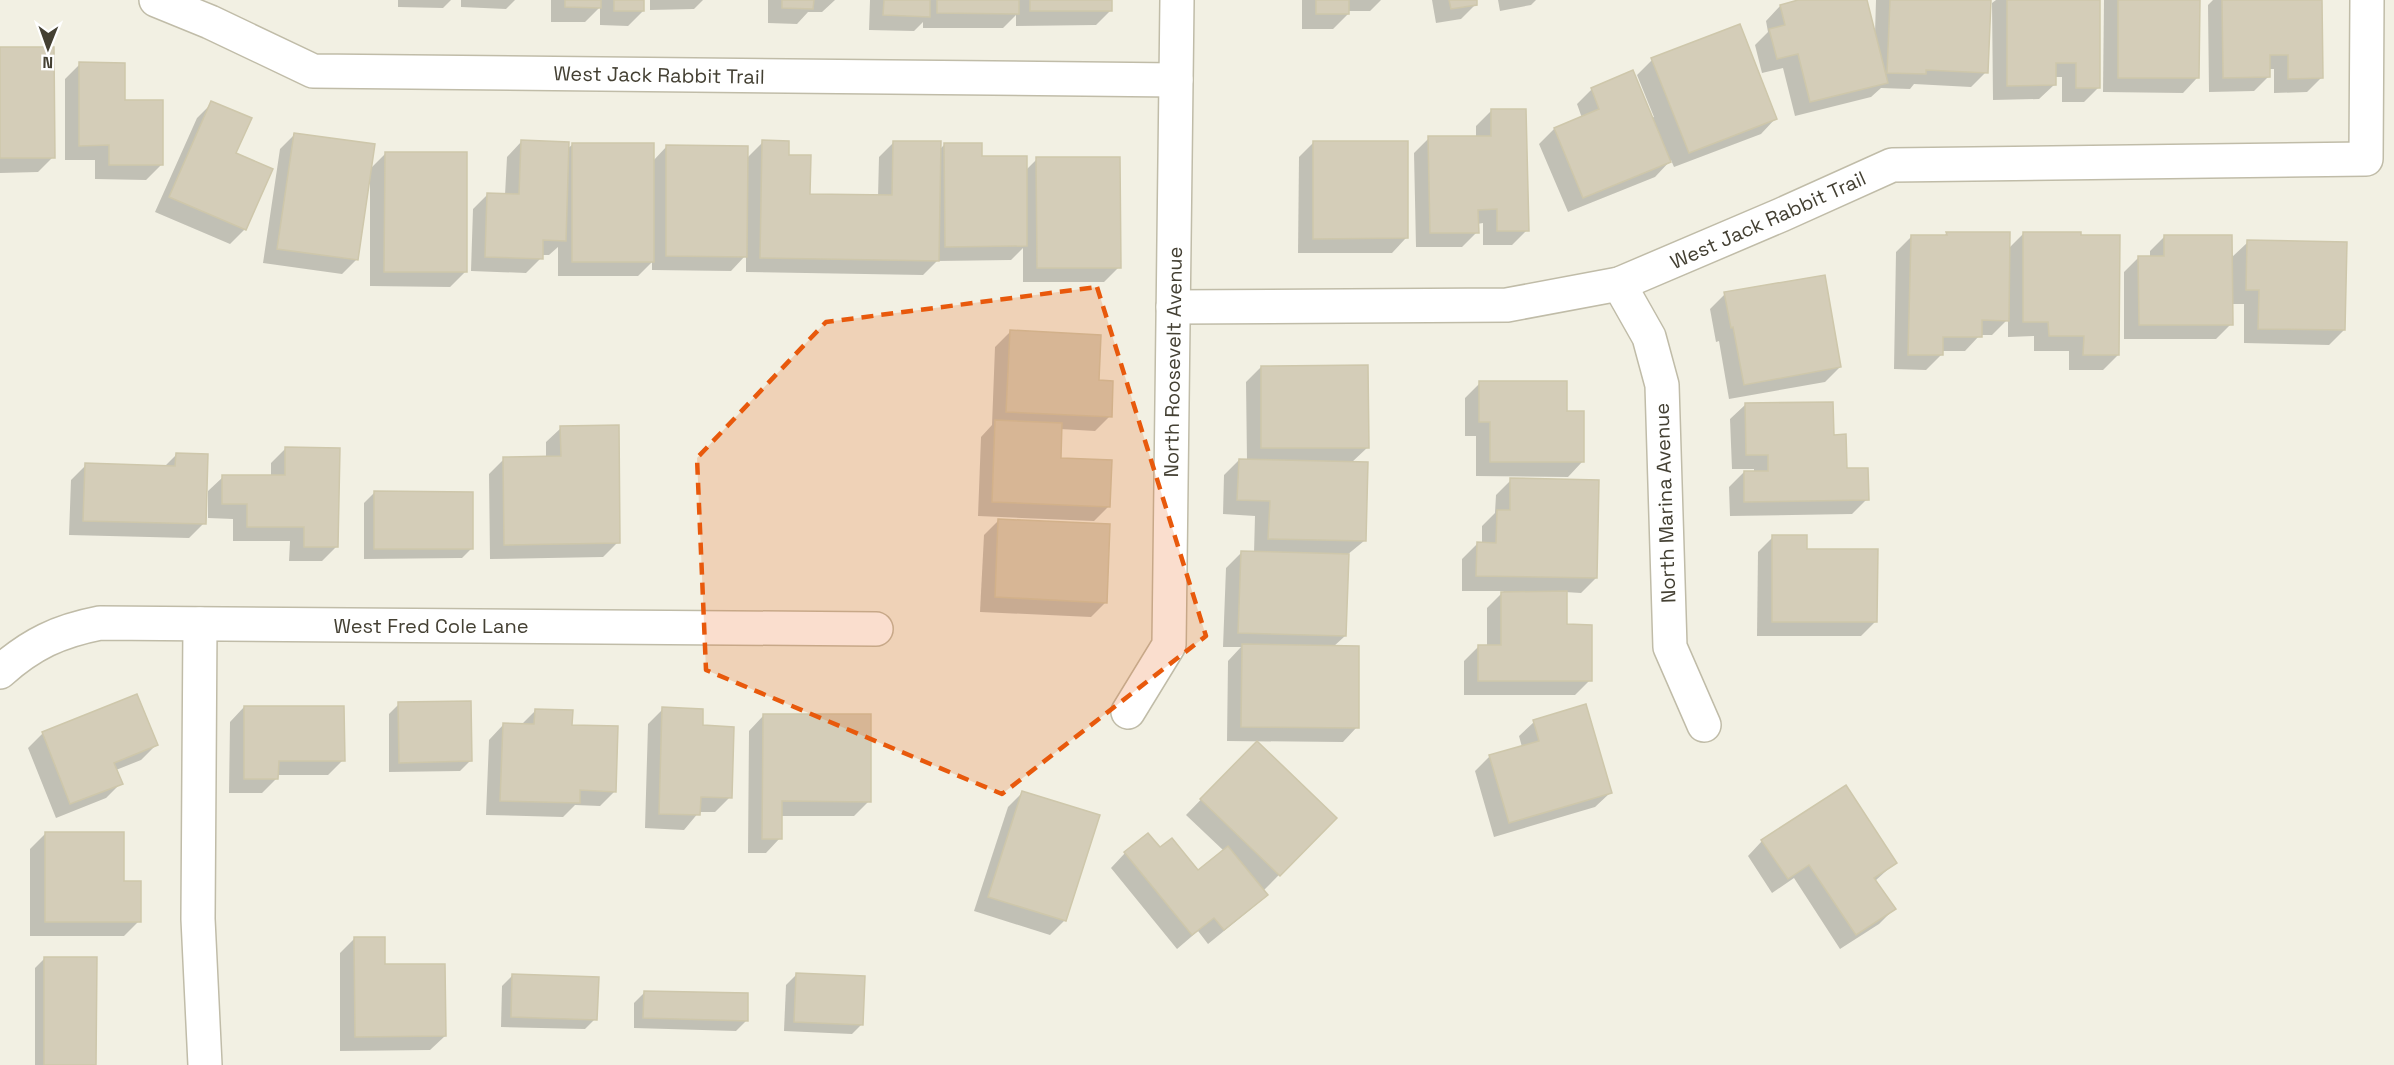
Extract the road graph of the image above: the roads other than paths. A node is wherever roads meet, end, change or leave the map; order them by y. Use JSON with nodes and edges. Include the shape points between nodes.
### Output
{"nodes":[{"id":1,"x":156,"y":0,"type":"edge"},
{"id":2,"x":1177,"y":0,"type":"edge"},
{"id":3,"x":2367,"y":0,"type":"edge"},
{"id":4,"x":1176,"y":80,"type":"junction"},
{"id":5,"x":1619,"y":285,"type":"junction"},
{"id":6,"x":1173,"y":307,"type":"junction"},
{"id":7,"x":200,"y":624,"type":"junction"},
{"id":8,"x":876,"y":629,"type":"dead end"},
{"id":9,"x":0,"y":672,"type":"edge"},
{"id":10,"x":1128,"y":712,"type":"dead end"},
{"id":11,"x":1704,"y":725,"type":"dead end"},
{"id":12,"x":205,"y":1065,"type":"edge"}],
"edges":[{"from":1,"to":4,"type":"street","name":"West Jack Rabbit Trail","via":[[313,71]]},
{"from":2,"to":4,"type":"street","name":"North Roosevelt Avenue"},
{"from":3,"to":5,"type":"street","name":"West Jack Rabbit Trail","via":[[2366,159],[1892,165]]},
{"from":4,"to":6,"type":"street","name":"North Roosevelt Avenue"},
{"from":5,"to":6,"type":"street","name":"West Jack Rabbit Trail","via":[[1507,305]]},
{"from":5,"to":11,"type":"street","name":"North Marina Avenue","via":[[1649,337],[1662,385],[1670,647]]},
{"from":6,"to":10,"type":"street","name":"North Roosevelt Avenue","via":[[1169,645]]},
{"from":7,"to":8,"type":"street","name":"West Fred Cole Lane"},
{"from":7,"to":9,"type":"street","name":"West Fred Cole Lane","via":[[100,623],[70,629],[35,645]]},
{"from":7,"to":12,"type":"street","via":[[198,919]]}]}
